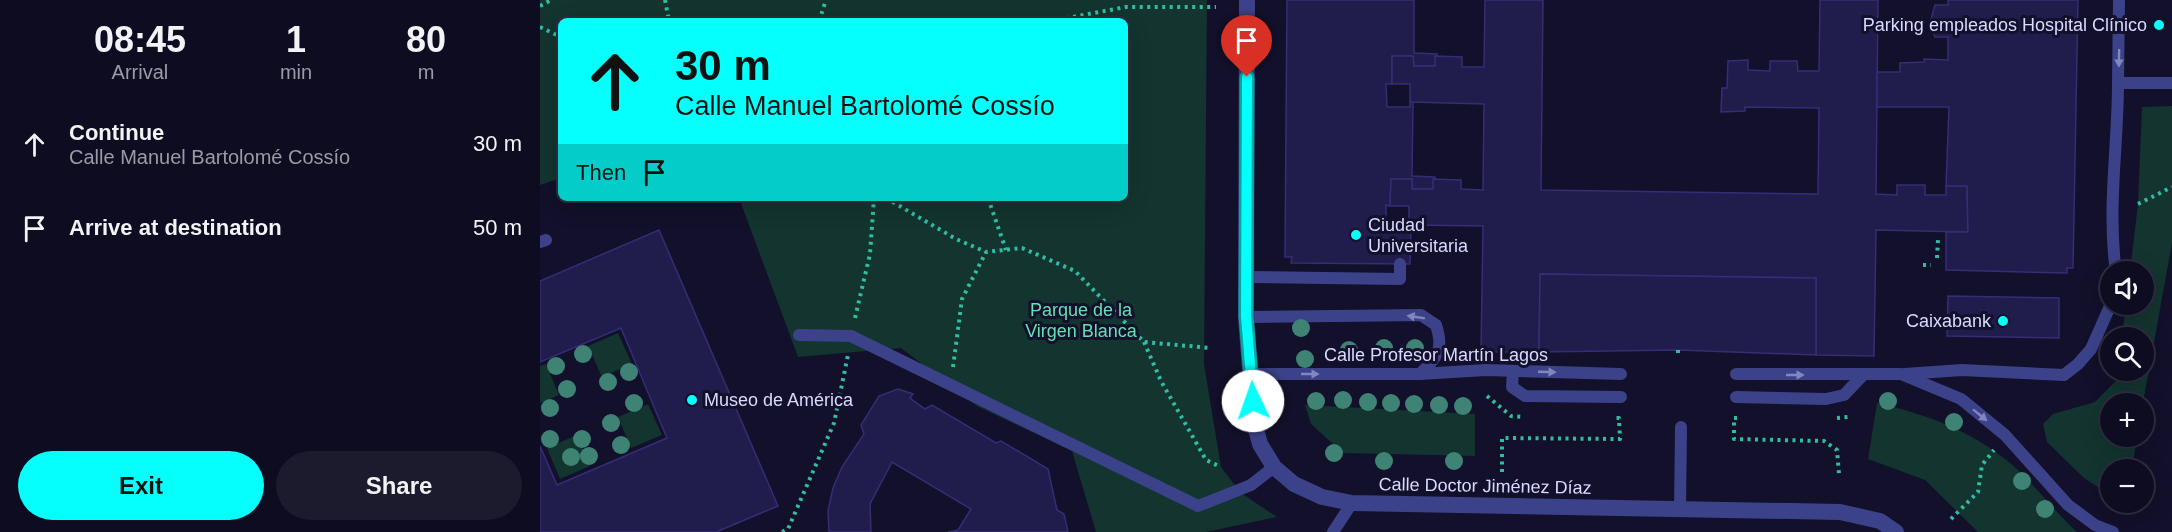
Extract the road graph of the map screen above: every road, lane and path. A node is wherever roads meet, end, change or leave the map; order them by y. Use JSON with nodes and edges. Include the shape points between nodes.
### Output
{"nodes":[{"id":1,"x":551,"y":0,"type":"edge"},
{"id":2,"x":665,"y":0,"type":"edge"},
{"id":3,"x":826,"y":0,"type":"edge"},
{"id":4,"x":1142,"y":0,"type":"edge"},
{"id":5,"x":1247,"y":0,"type":"edge"},
{"id":6,"x":2120,"y":0,"type":"edge"},
{"id":7,"x":540,"y":6,"type":"edge"},
{"id":8,"x":1216,"y":7,"type":"dead end"},
{"id":9,"x":1142,"y":8,"type":"junction"},
{"id":10,"x":668,"y":18,"type":"edge"},
{"id":11,"x":820,"y":18,"type":"edge"},
{"id":12,"x":1068,"y":18,"type":"edge"},
{"id":13,"x":540,"y":27,"type":"edge"},
{"id":14,"x":558,"y":36,"type":"edge"},
{"id":15,"x":2118,"y":83,"type":"junction"},
{"id":16,"x":2172,"y":83,"type":"edge"},
{"id":17,"x":2172,"y":187,"type":"edge"},
{"id":18,"x":874,"y":201,"type":"edge"},
{"id":19,"x":891,"y":201,"type":"edge"},
{"id":20,"x":989,"y":201,"type":"edge"},
{"id":21,"x":2138,"y":204,"type":"dead end"},
{"id":22,"x":1938,"y":240,"type":"dead end"},
{"id":23,"x":1006,"y":250,"type":"junction"},
{"id":24,"x":987,"y":252,"type":"junction"},
{"id":25,"x":1937,"y":258,"type":"dead end"},
{"id":26,"x":2114,"y":261,"type":"edge"},
{"id":27,"x":1400,"y":264,"type":"dead end"},
{"id":28,"x":1923,"y":265,"type":"dead end"},
{"id":29,"x":1931,"y":265,"type":"dead end"},
{"id":30,"x":1246,"y":277,"type":"junction"},
{"id":31,"x":2106,"y":315,"type":"edge"},
{"id":32,"x":1246,"y":316,"type":"junction"},
{"id":33,"x":799,"y":334,"type":"dead end"},
{"id":34,"x":851,"y":336,"type":"junction"},
{"id":35,"x":1144,"y":342,"type":"junction"},
{"id":36,"x":1211,"y":348,"type":"dead end"},
{"id":37,"x":1513,"y":371,"type":"junction"},
{"id":38,"x":1252,"y":374,"type":"junction"},
{"id":39,"x":1420,"y":374,"type":"junction"},
{"id":40,"x":1621,"y":374,"type":"dead end"},
{"id":41,"x":1736,"y":374,"type":"dead end"},
{"id":42,"x":1901,"y":374,"type":"junction"},
{"id":43,"x":1863,"y":375,"type":"junction"},
{"id":44,"x":950,"y":385,"type":"junction"},
{"id":45,"x":1487,"y":396,"type":"dead end"},
{"id":46,"x":1736,"y":397,"type":"dead end"},
{"id":47,"x":1621,"y":398,"type":"dead end"},
{"id":48,"x":1533,"y":417,"type":"dead end"},
{"id":49,"x":1848,"y":417,"type":"dead end"},
{"id":50,"x":1608,"y":418,"type":"dead end"},
{"id":51,"x":1746,"y":418,"type":"dead end"},
{"id":52,"x":1827,"y":418,"type":"dead end"},
{"id":53,"x":1681,"y":427,"type":"dead end"},
{"id":54,"x":1996,"y":447,"type":"dead end"},
{"id":55,"x":1221,"y":467,"type":"dead end"},
{"id":56,"x":1274,"y":467,"type":"junction"},
{"id":57,"x":1502,"y":472,"type":"dead end"},
{"id":58,"x":1839,"y":474,"type":"dead end"},
{"id":59,"x":1352,"y":502,"type":"junction"},
{"id":60,"x":1680,"y":509,"type":"junction"},
{"id":61,"x":1951,"y":519,"type":"dead end"},
{"id":62,"x":782,"y":532,"type":"edge"},
{"id":63,"x":1332,"y":532,"type":"edge"},
{"id":64,"x":1896,"y":532,"type":"edge"},
{"id":65,"x":2113,"y":532,"type":"edge"}],
"edges":[{"from":1,"to":7,"type":"path"},
{"from":2,"to":10,"type":"path"},
{"from":3,"to":11,"type":"path"},
{"from":4,"to":9,"type":"path"},
{"from":5,"to":30,"type":"street","name":"Calle Doctor Jiménez Díaz"},
{"from":6,"to":15,"type":"lane","one_way":true},
{"from":8,"to":9,"type":"path"},
{"from":9,"to":12,"type":"path"},
{"from":13,"to":14,"type":"path"},
{"from":15,"to":16,"type":"lane"},
{"from":15,"to":26,"type":"lane","via":[[2111,196]]},
{"from":17,"to":21,"type":"path"},
{"from":18,"to":34,"type":"path","via":[[870,254]]},
{"from":19,"to":24,"type":"path","via":[[956,239]]},
{"from":20,"to":23,"type":"path"},
{"from":22,"to":25,"type":"path"},
{"from":23,"to":24,"type":"path"},
{"from":23,"to":35,"type":"path","via":[[1022,248],[1075,271]]},
{"from":24,"to":44,"type":"path","via":[[962,299]]},
{"from":27,"to":30,"type":"lane","via":[[1400,279]]},
{"from":28,"to":29,"type":"path"},
{"from":30,"to":32,"type":"street","name":"Calle Doctor Jiménez Díaz"},
{"from":31,"to":42,"type":"lane","via":[[2091,349],[2064,375],[1962,370]]},
{"from":32,"to":38,"type":"street","name":"Calle Doctor Jiménez Díaz"},
{"from":39,"to":32,"type":"lane","one_way":true,"via":[[1438,353],[1441,340],[1436,325],[1421,315]]},
{"from":33,"to":34,"type":"lane"},
{"from":34,"to":44,"type":"lane"},
{"from":34,"to":62,"type":"path","via":[[834,423],[788,529]]},
{"from":35,"to":36,"type":"path"},
{"from":35,"to":55,"type":"path","via":[[1161,381],[1206,460]]},
{"from":37,"to":39,"type":"lane","name":"Calle Profesor Martín Lagos"},
{"from":37,"to":40,"type":"lane","name":"Calle Profesor Martín Lagos","one_way":true},
{"from":37,"to":47,"type":"lane","via":[[1512,387],[1525,396]]},
{"from":38,"to":39,"type":"lane","name":"Calle Profesor Martín Lagos","one_way":true},
{"from":38,"to":56,"type":"street","name":"Calle Doctor Jiménez Díaz","via":[[1254,422],[1260,444]]},
{"from":41,"to":43,"type":"lane","one_way":true},
{"from":42,"to":43,"type":"lane"},
{"from":42,"to":65,"type":"lane","one_way":true,"via":[[1961,399],[2005,435],[2068,505],[2095,525]]},
{"from":43,"to":46,"type":"lane","via":[[1844,395],[1826,399]]},
{"from":44,"to":56,"type":"lane","via":[[1198,506],[1251,485]]},
{"from":45,"to":48,"type":"path","via":[[1511,416]]},
{"from":49,"to":52,"type":"path"},
{"from":50,"to":57,"type":"path","via":[[1619,418],[1620,439],[1502,438]]},
{"from":51,"to":58,"type":"path","via":[[1734,418],[1734,439],[1824,441],[1838,450]]},
{"from":53,"to":60,"type":"lane"},
{"from":54,"to":61,"type":"path","via":[[1982,465],[1978,492]]},
{"from":56,"to":59,"type":"street","name":"Calle Doctor Jiménez Díaz","via":[[1294,484],[1322,497]]},
{"from":59,"to":60,"type":"street","name":"Calle Doctor Jiménez Díaz"},
{"from":59,"to":63,"type":"lane"},
{"from":60,"to":64,"type":"street","name":"Calle Doctor Jiménez Díaz","via":[[1840,512],[1880,521]]}]}
